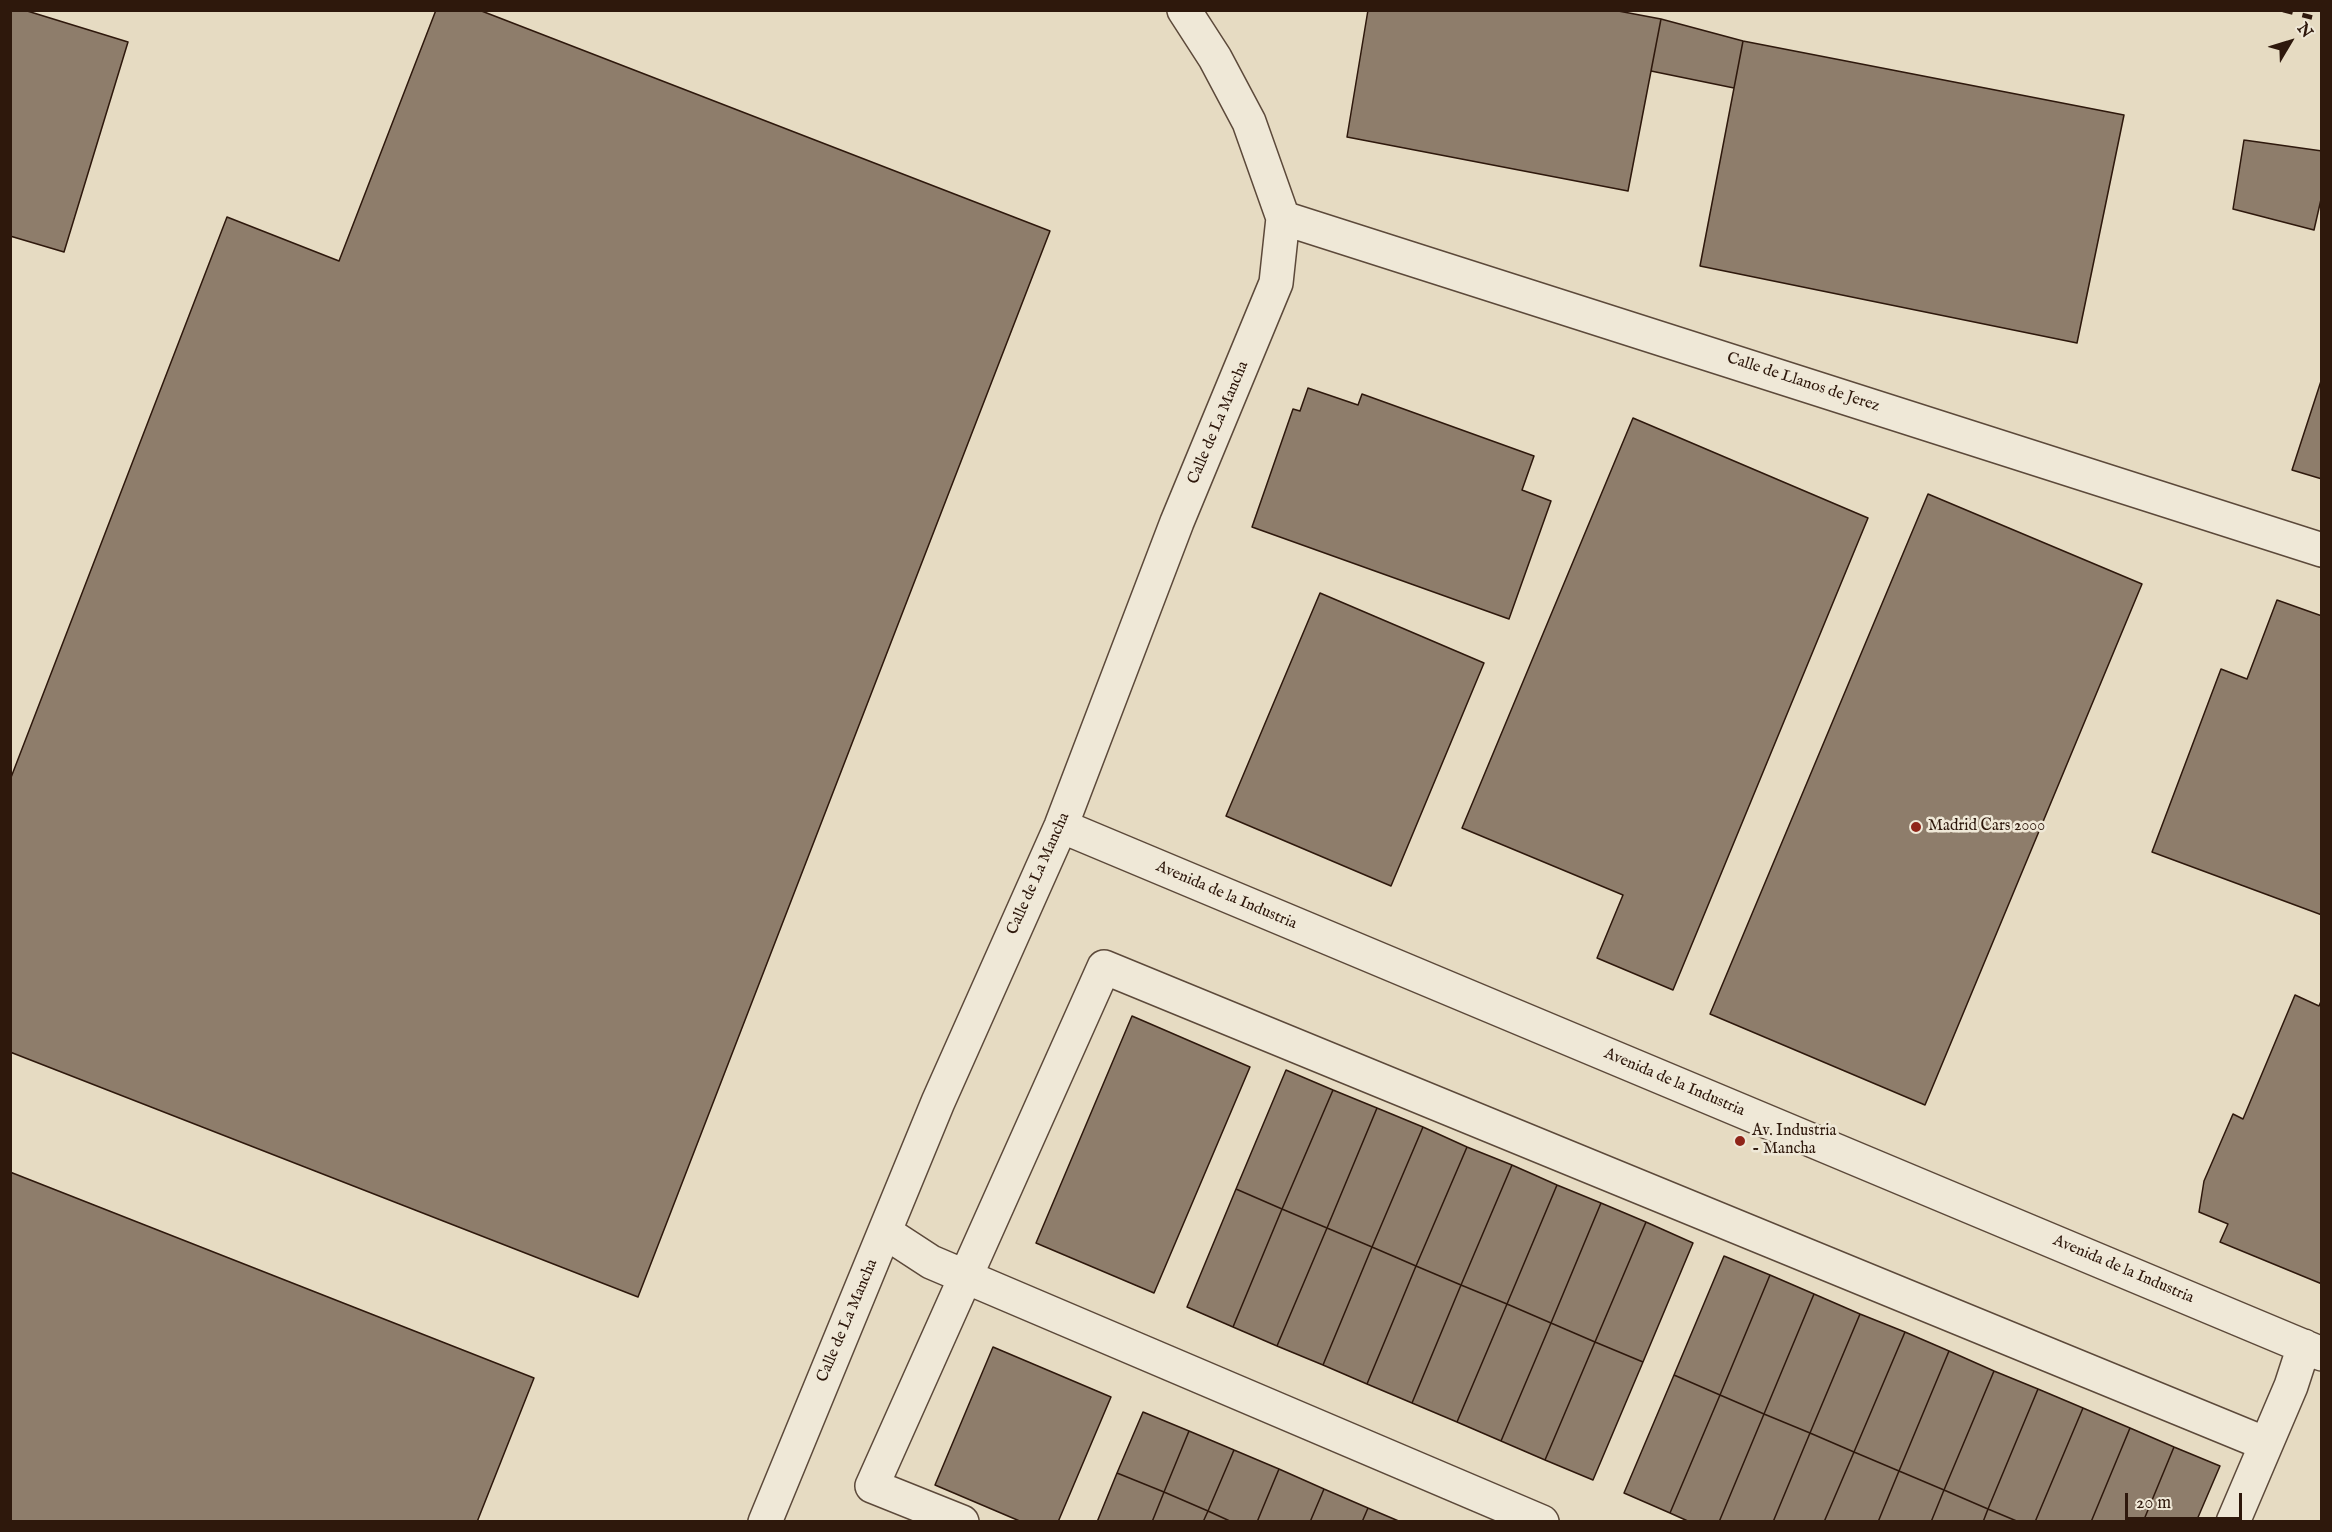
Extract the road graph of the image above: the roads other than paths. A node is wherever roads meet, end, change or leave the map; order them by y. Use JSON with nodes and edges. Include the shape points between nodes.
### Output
{"nodes":[{"id":1,"x":1184,"y":10,"type":"edge"},
{"id":2,"x":1283,"y":218,"type":"junction"},
{"id":3,"x":2322,"y":550,"type":"edge"},
{"id":4,"x":1061,"y":826,"type":"junction"},
{"id":5,"x":885,"y":1232,"type":"junction"},
{"id":6,"x":964,"y":1276,"type":"junction"},
{"id":7,"x":2313,"y":1350,"type":"edge"},
{"id":8,"x":2266,"y":1444,"type":"junction"},
{"id":9,"x":765,"y":1521,"type":"edge"},
{"id":10,"x":962,"y":1521,"type":"edge"},
{"id":11,"x":1542,"y":1521,"type":"edge"},
{"id":12,"x":2233,"y":1521,"type":"edge"}],
"edges":[{"from":1,"to":2,"type":"street","via":[[1249,122]]},
{"from":2,"to":3,"type":"street","name":"Calle de Llanos de Jerez"},
{"from":2,"to":4,"type":"street","name":"Calle de La Mancha","via":[[1276,283],[1177,522]]},
{"from":4,"to":5,"type":"street","name":"Calle de La Mancha","via":[[938,1102]]},
{"from":4,"to":7,"type":"street","name":"Avenida de la Industria"},
{"from":5,"to":6,"type":"street","via":[[931,1262]]},
{"from":5,"to":9,"type":"street","name":"Calle de La Mancha"},
{"from":6,"to":8,"type":"street","via":[[1104,967]]},
{"from":6,"to":10,"type":"street","via":[[872,1486]]},
{"from":6,"to":11,"type":"street"},
{"from":7,"to":8,"type":"street","via":[[2291,1386]]},
{"from":8,"to":12,"type":"street"}]}
